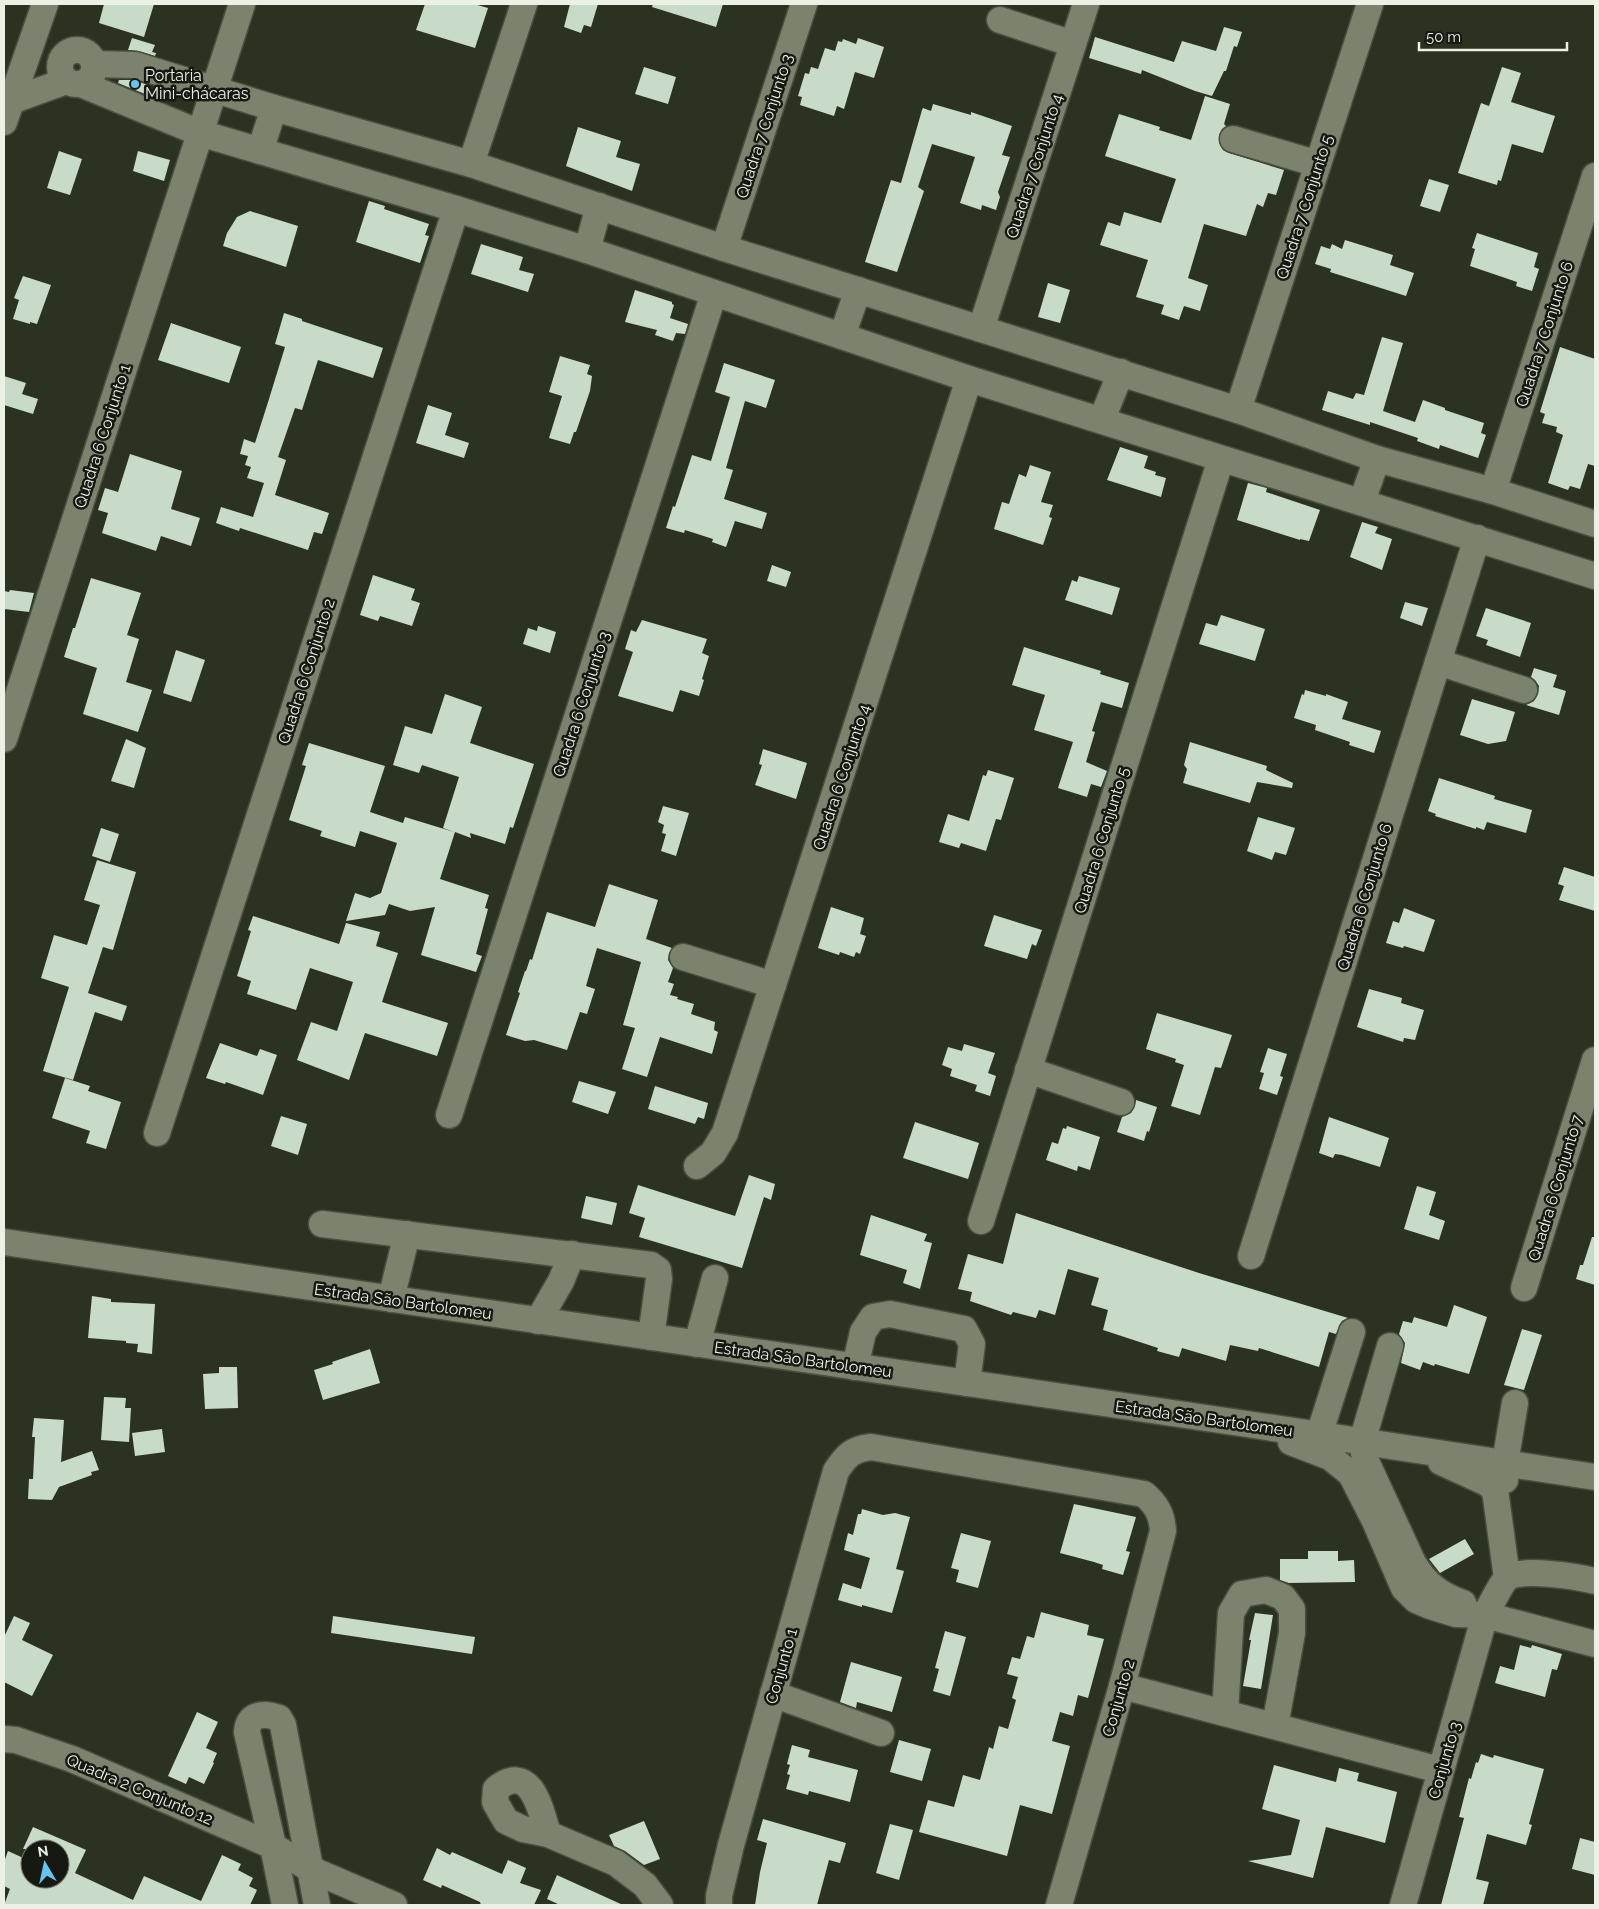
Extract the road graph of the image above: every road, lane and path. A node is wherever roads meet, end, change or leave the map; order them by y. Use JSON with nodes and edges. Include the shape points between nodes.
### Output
{"nodes":[{"id":1,"x":45,"y":4,"type":"edge"},
{"id":2,"x":242,"y":4,"type":"edge"},
{"id":3,"x":524,"y":4,"type":"edge"},
{"id":4,"x":804,"y":4,"type":"edge"},
{"id":5,"x":1086,"y":4,"type":"edge"},
{"id":6,"x":1370,"y":4,"type":"edge"},
{"id":7,"x":1000,"y":20,"type":"dead end"},
{"id":8,"x":32,"y":39,"type":"junction"},
{"id":9,"x":1073,"y":44,"type":"junction"},
{"id":10,"x":80,"y":76,"type":"junction"},
{"id":11,"x":215,"y":89,"type":"junction"},
{"id":12,"x":274,"y":108,"type":"junction"},
{"id":13,"x":7,"y":112,"type":"edge"},
{"id":14,"x":200,"y":133,"type":"junction"},
{"id":15,"x":1233,"y":139,"type":"dead end"},
{"id":16,"x":260,"y":151,"type":"junction"},
{"id":17,"x":471,"y":164,"type":"junction"},
{"id":18,"x":1318,"y":164,"type":"junction"},
{"id":19,"x":1595,"y":176,"type":"edge"},
{"id":20,"x":599,"y":206,"type":"junction"},
{"id":21,"x":456,"y":209,"type":"junction"},
{"id":22,"x":724,"y":248,"type":"junction"},
{"id":23,"x":587,"y":250,"type":"junction"},
{"id":24,"x":858,"y":290,"type":"junction"},
{"id":25,"x":714,"y":293,"type":"junction"},
{"id":26,"x":982,"y":329,"type":"junction"},
{"id":27,"x":842,"y":336,"type":"junction"},
{"id":28,"x":1121,"y":372,"type":"junction"},
{"id":29,"x":969,"y":379,"type":"junction"},
{"id":30,"x":1238,"y":410,"type":"junction"},
{"id":31,"x":1102,"y":419,"type":"junction"},
{"id":32,"x":1221,"y":459,"type":"junction"},
{"id":33,"x":1377,"y":459,"type":"junction"},
{"id":34,"x":1494,"y":491,"type":"junction"},
{"id":35,"x":1362,"y":501,"type":"junction"},
{"id":36,"x":1595,"y":524,"type":"edge"},
{"id":37,"x":1476,"y":538,"type":"junction"},
{"id":38,"x":1595,"y":576,"type":"edge"},
{"id":39,"x":1438,"y":662,"type":"junction"},
{"id":40,"x":1524,"y":690,"type":"dead end"},
{"id":41,"x":4,"y":739,"type":"edge"},
{"id":42,"x":683,"y":956,"type":"dead end"},
{"id":43,"x":773,"y":984,"type":"junction"},
{"id":44,"x":1595,"y":1060,"type":"edge"},
{"id":45,"x":1028,"y":1070,"type":"junction"},
{"id":46,"x":1122,"y":1102,"type":"dead end"},
{"id":47,"x":449,"y":1115,"type":"dead end"},
{"id":48,"x":157,"y":1132,"type":"dead end"},
{"id":49,"x":697,"y":1166,"type":"dead end"},
{"id":50,"x":981,"y":1220,"type":"dead end"},
{"id":51,"x":322,"y":1224,"type":"dead end"},
{"id":52,"x":407,"y":1234,"type":"junction"},
{"id":53,"x":6,"y":1242,"type":"edge"},
{"id":54,"x":572,"y":1254,"type":"junction"},
{"id":55,"x":1251,"y":1256,"type":"dead end"},
{"id":56,"x":715,"y":1278,"type":"dead end"},
{"id":57,"x":1524,"y":1288,"type":"dead end"},
{"id":58,"x":391,"y":1299,"type":"junction"},
{"id":59,"x":538,"y":1320,"type":"junction"},
{"id":60,"x":1352,"y":1332,"type":"dead end"},
{"id":61,"x":651,"y":1337,"type":"junction"},
{"id":62,"x":697,"y":1344,"type":"junction"},
{"id":63,"x":1390,"y":1346,"type":"dead end"},
{"id":64,"x":855,"y":1367,"type":"junction"},
{"id":65,"x":967,"y":1383,"type":"junction"},
{"id":66,"x":1515,"y":1403,"type":"dead end"},
{"id":67,"x":1247,"y":1424,"type":"junction"},
{"id":68,"x":1319,"y":1435,"type":"junction"},
{"id":69,"x":1362,"y":1442,"type":"junction"},
{"id":70,"x":1415,"y":1450,"type":"junction"},
{"id":71,"x":1505,"y":1463,"type":"junction"},
{"id":72,"x":1595,"y":1477,"type":"edge"},
{"id":73,"x":1144,"y":1494,"type":"joint"},
{"id":74,"x":1512,"y":1575,"type":"junction"},
{"id":75,"x":1595,"y":1581,"type":"edge"},
{"id":76,"x":1485,"y":1615,"type":"junction"},
{"id":77,"x":1595,"y":1644,"type":"edge"},
{"id":78,"x":1122,"y":1686,"type":"junction"},
{"id":79,"x":774,"y":1694,"type":"junction"},
{"id":80,"x":1225,"y":1713,"type":"junction"},
{"id":81,"x":1274,"y":1726,"type":"junction"},
{"id":82,"x":881,"y":1733,"type":"dead end"},
{"id":83,"x":4,"y":1739,"type":"edge"},
{"id":84,"x":1440,"y":1770,"type":"junction"},
{"id":85,"x":548,"y":1834,"type":"dead end"},
{"id":86,"x":273,"y":1846,"type":"junction"},
{"id":87,"x":310,"y":1870,"type":"junction"},
{"id":88,"x":285,"y":1905,"type":"edge"},
{"id":89,"x":317,"y":1905,"type":"edge"},
{"id":90,"x":394,"y":1905,"type":"edge"},
{"id":91,"x":660,"y":1905,"type":"edge"},
{"id":92,"x":719,"y":1905,"type":"edge"},
{"id":93,"x":1059,"y":1905,"type":"edge"},
{"id":94,"x":1403,"y":1905,"type":"edge"}],
"edges":[{"from":1,"to":8,"type":"street"},
{"from":2,"to":11,"type":"street","name":"Quadra 6 Conjunto 1"},
{"from":3,"to":17,"type":"street"},
{"from":4,"to":22,"type":"street","name":"Quadra 7 Conjunto 3"},
{"from":5,"to":9,"type":"street","name":"Quadra 7 Conjunto 4"},
{"from":6,"to":18,"type":"street","name":"Quadra 7 Conjunto 5"},
{"from":7,"to":9,"type":"street"},
{"from":8,"to":10,"type":"street","via":[[70,51],[63,57],[60,74]]},
{"from":8,"to":13,"type":"street"},
{"from":9,"to":26,"type":"street","name":"Quadra 7 Conjunto 4"},
{"from":10,"to":11,"type":"street","via":[[135,65]]},
{"from":10,"to":13,"type":"street"},
{"from":10,"to":14,"type":"street"},
{"from":11,"to":12,"type":"street"},
{"from":11,"to":14,"type":"street","name":"Quadra 6 Conjunto 1"},
{"from":12,"to":16,"type":"street"},
{"from":12,"to":17,"type":"street"},
{"from":14,"to":16,"type":"street"},
{"from":14,"to":41,"type":"street","name":"Quadra 6 Conjunto 1"},
{"from":15,"to":18,"type":"street"},
{"from":16,"to":21,"type":"street"},
{"from":17,"to":20,"type":"street"},
{"from":18,"to":30,"type":"street","name":"Quadra 7 Conjunto 5"},
{"from":19,"to":34,"type":"street","name":"Quadra 7 Conjunto 6"},
{"from":20,"to":22,"type":"street"},
{"from":20,"to":23,"type":"street"},
{"from":21,"to":23,"type":"street"},
{"from":21,"to":48,"type":"street","name":"Quadra 6 Conjunto 2"},
{"from":22,"to":24,"type":"street"},
{"from":23,"to":25,"type":"street"},
{"from":24,"to":26,"type":"street"},
{"from":24,"to":27,"type":"street"},
{"from":25,"to":27,"type":"street"},
{"from":25,"to":47,"type":"street","name":"Quadra 6 Conjunto 3"},
{"from":26,"to":28,"type":"street"},
{"from":27,"to":29,"type":"street"},
{"from":28,"to":30,"type":"street"},
{"from":28,"to":31,"type":"street"},
{"from":29,"to":31,"type":"street"},
{"from":29,"to":43,"type":"street","name":"Quadra 6 Conjunto 4"},
{"from":30,"to":33,"type":"street"},
{"from":31,"to":32,"type":"street"},
{"from":32,"to":35,"type":"street"},
{"from":32,"to":45,"type":"street","name":"Quadra 6 Conjunto 5"},
{"from":33,"to":34,"type":"street"},
{"from":33,"to":35,"type":"street"},
{"from":34,"to":36,"type":"street"},
{"from":35,"to":37,"type":"street"},
{"from":37,"to":38,"type":"street"},
{"from":37,"to":39,"type":"street","name":"Quadra 6 Conjunto 6"},
{"from":39,"to":40,"type":"street"},
{"from":39,"to":55,"type":"street","name":"Quadra 6 Conjunto 6"},
{"from":42,"to":43,"type":"street"},
{"from":43,"to":49,"type":"street","name":"Quadra 6 Conjunto 4","via":[[725,1133],[712,1153]]},
{"from":44,"to":57,"type":"street","name":"Quadra 6 Conjunto 7"},
{"from":45,"to":46,"type":"street"},
{"from":45,"to":50,"type":"street","name":"Quadra 6 Conjunto 5"},
{"from":51,"to":52,"type":"street"},
{"from":52,"to":54,"type":"street"},
{"from":52,"to":58,"type":"street"},
{"from":53,"to":58,"type":"street","name":"Estrada São Bartolomeu"},
{"from":54,"to":59,"type":"street","via":[[561,1281]]},
{"from":54,"to":61,"type":"street","via":[[651,1265],[658,1270]]},
{"from":56,"to":62,"type":"street"},
{"from":58,"to":59,"type":"street","name":"Estrada São Bartolomeu"},
{"from":59,"to":61,"type":"street","name":"Estrada São Bartolomeu"},
{"from":60,"to":68,"type":"street"},
{"from":61,"to":62,"type":"street","name":"Estrada São Bartolomeu"},
{"from":62,"to":64,"type":"street","name":"Estrada São Bartolomeu"},
{"from":63,"to":69,"type":"street"},
{"from":64,"to":65,"type":"street","name":"Estrada São Bartolomeu"},
{"from":64,"to":65,"type":"street","via":[[863,1332],[873,1318],[890,1314],[964,1328],[972,1344]]},
{"from":65,"to":67,"type":"street","name":"Estrada São Bartolomeu"},
{"from":66,"to":71,"type":"street"},
{"from":67,"to":68,"type":"street","name":"Estrada São Bartolomeu"},
{"from":67,"to":76,"type":"street","via":[[1330,1457],[1351,1474],[1404,1588],[1416,1600],[1456,1614]]},
{"from":68,"to":69,"type":"street","name":"Estrada São Bartolomeu"},
{"from":69,"to":70,"type":"street","name":"Estrada São Bartolomeu"},
{"from":69,"to":76,"type":"street","via":[[1369,1470],[1422,1576],[1441,1594]]},
{"from":70,"to":71,"type":"street","name":"Estrada São Bartolomeu"},
{"from":70,"to":74,"type":"street","via":[[1487,1483],[1495,1490]]},
{"from":71,"to":72,"type":"street","name":"Estrada São Bartolomeu"},
{"from":71,"to":74,"type":"street"},
{"from":73,"to":78,"type":"street","name":"Conjunto 2","via":[[1156,1506],[1163,1531]]},
{"from":73,"to":79,"type":"street","name":"Conjunto 1","via":[[871,1447],[851,1452],[836,1471]]},
{"from":74,"to":75,"type":"street","via":[[1575,1576]]},
{"from":74,"to":76,"type":"street","name":"Conjunto 3"},
{"from":76,"to":77,"type":"street"},
{"from":76,"to":84,"type":"street","name":"Conjunto 3"},
{"from":78,"to":80,"type":"street"},
{"from":78,"to":93,"type":"street","name":"Conjunto 2"},
{"from":79,"to":82,"type":"street"},
{"from":79,"to":92,"type":"street","name":"Conjunto 1","via":[[731,1845]]},
{"from":80,"to":81,"type":"street"},
{"from":80,"to":81,"type":"street","via":[[1231,1613],[1242,1594],[1266,1590],[1283,1597],[1292,1609],[1292,1633]]},
{"from":81,"to":84,"type":"street"},
{"from":83,"to":86,"type":"street","name":"Quadra 2 Conjunto 12","via":[[72,1759]]},
{"from":84,"to":94,"type":"street","name":"Conjunto 3"},
{"from":85,"to":91,"type":"street","via":[[616,1863],[645,1885]]},
{"from":86,"to":87,"type":"street","name":"Quadra 2 Conjunto 12"},
{"from":86,"to":87,"type":"street","via":[[247,1732],[253,1717],[270,1714],[279,1718],[283,1726]]},
{"from":86,"to":88,"type":"street"},
{"from":87,"to":89,"type":"street"},
{"from":87,"to":90,"type":"street","name":"Quadra 2 Conjunto 12"}]}
